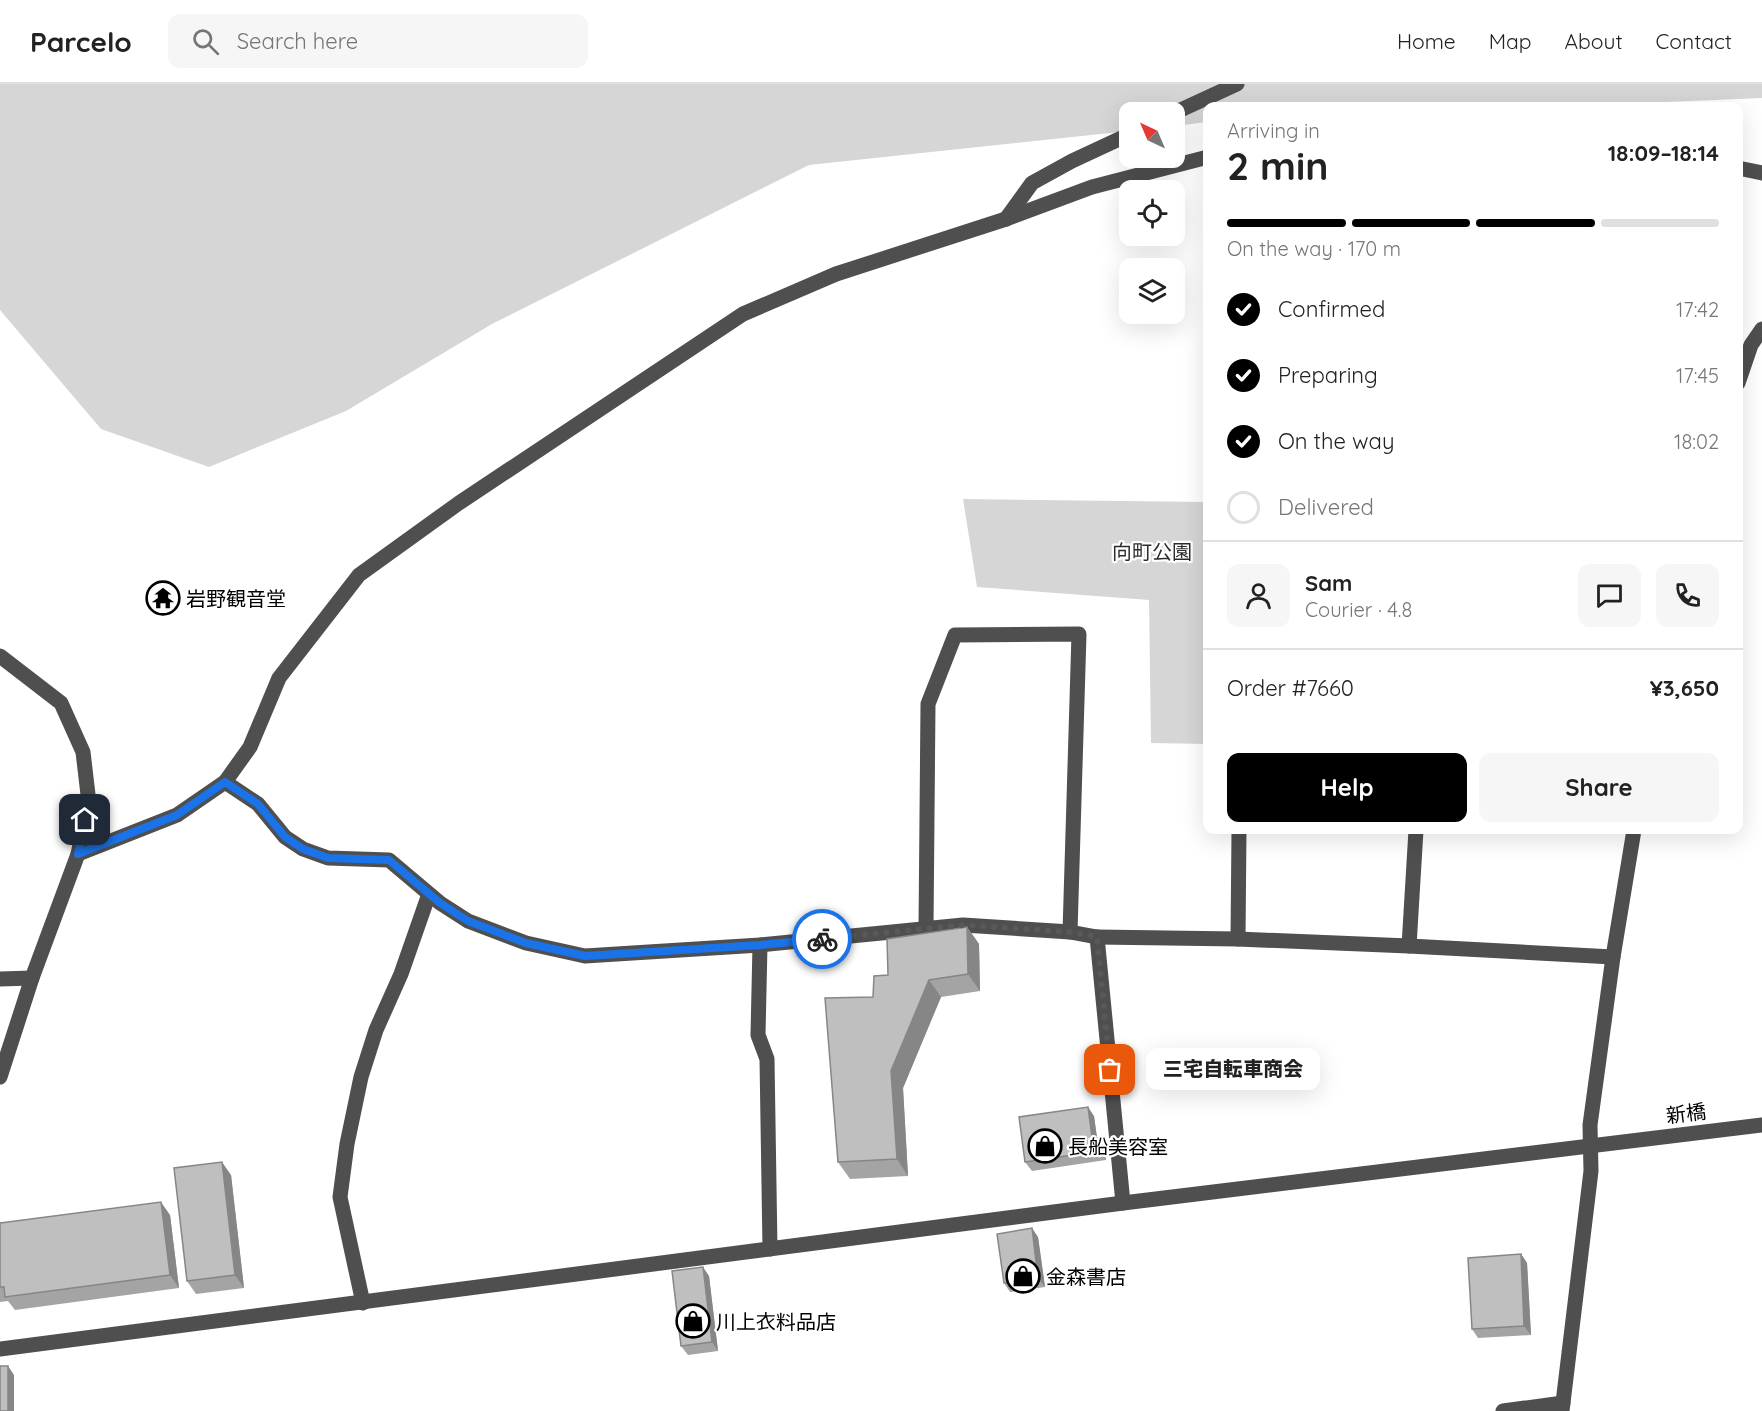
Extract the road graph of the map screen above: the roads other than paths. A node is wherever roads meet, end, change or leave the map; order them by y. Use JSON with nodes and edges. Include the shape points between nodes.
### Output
{"nodes":[{"id":1,"x":1238,"y":84,"type":"edge"},
{"id":2,"x":1185,"y":108,"type":"edge"},
{"id":3,"x":1119,"y":139,"type":"edge"},
{"id":4,"x":1203,"y":158,"type":"edge"},
{"id":5,"x":1743,"y":169,"type":"edge"},
{"id":6,"x":1762,"y":173,"type":"edge"},
{"id":7,"x":1006,"y":219,"type":"junction"},
{"id":8,"x":1762,"y":328,"type":"edge"},
{"id":9,"x":1743,"y":368,"type":"edge"},
{"id":10,"x":0,"y":656,"type":"edge"},
{"id":11,"x":225,"y":782,"type":"junction"},
{"id":12,"x":1239,"y":834,"type":"edge"},
{"id":13,"x":1416,"y":834,"type":"edge"},
{"id":14,"x":1633,"y":834,"type":"edge"},
{"id":15,"x":78,"y":854,"type":"junction"},
{"id":16,"x":429,"y":894,"type":"junction"},
{"id":17,"x":926,"y":928,"type":"junction"},
{"id":18,"x":1070,"y":932,"type":"junction"},
{"id":19,"x":1097,"y":937,"type":"junction"},
{"id":20,"x":1238,"y":939,"type":"junction"},
{"id":21,"x":760,"y":945,"type":"junction"},
{"id":22,"x":1409,"y":946,"type":"junction"},
{"id":23,"x":1613,"y":957,"type":"junction"},
{"id":24,"x":32,"y":978,"type":"junction"},
{"id":25,"x":0,"y":980,"type":"edge"},
{"id":26,"x":0,"y":1077,"type":"edge"},
{"id":27,"x":1762,"y":1125,"type":"edge"},
{"id":28,"x":1589,"y":1147,"type":"junction"},
{"id":29,"x":1123,"y":1203,"type":"junction"},
{"id":30,"x":770,"y":1249,"type":"junction"},
{"id":31,"x":363,"y":1303,"type":"junction"},
{"id":32,"x":0,"y":1349,"type":"edge"},
{"id":33,"x":1562,"y":1407,"type":"edge"},
{"id":34,"x":1503,"y":1411,"type":"edge"}],
"edges":[{"from":1,"to":2,"type":"street"},
{"from":3,"to":7,"type":"street","via":[[1032,183]]},
{"from":4,"to":7,"type":"street","via":[[1092,187]]},
{"from":5,"to":6,"type":"street"},
{"from":7,"to":11,"type":"street","via":[[836,274],[743,314],[413,535],[359,574],[279,678],[250,747]]},
{"from":8,"to":9,"type":"street"},
{"from":10,"to":15,"type":"street","via":[[61,703],[83,752],[89,803]]},
{"from":11,"to":15,"type":"street","via":[[177,815]]},
{"from":11,"to":16,"type":"street","via":[[258,804],[285,837],[303,849],[328,858],[389,860]]},
{"from":12,"to":20,"type":"street"},
{"from":13,"to":22,"type":"street"},
{"from":14,"to":23,"type":"street"},
{"from":15,"to":24,"type":"street"},
{"from":16,"to":21,"type":"street","via":[[468,921],[526,943],[585,956]]},
{"from":16,"to":31,"type":"street","via":[[376,1030],[347,1144],[340,1197]]},
{"from":17,"to":18,"type":"street","via":[[963,925]]},
{"from":17,"to":18,"type":"street","via":[[928,704],[955,635],[1079,634]]},
{"from":17,"to":21,"type":"street"},
{"from":18,"to":19,"type":"street"},
{"from":19,"to":20,"type":"street"},
{"from":19,"to":29,"type":"street"},
{"from":20,"to":22,"type":"street"},
{"from":21,"to":30,"type":"street","via":[[758,1035],[767,1059]]},
{"from":22,"to":23,"type":"street"},
{"from":23,"to":28,"type":"street"},
{"from":24,"to":25,"type":"street"},
{"from":24,"to":26,"type":"street"},
{"from":27,"to":28,"type":"street","name":"新橋"},
{"from":28,"to":29,"type":"street","name":"新橋"},
{"from":28,"to":33,"type":"street","via":[[1591,1171]]},
{"from":29,"to":30,"type":"street","name":"新橋"},
{"from":30,"to":31,"type":"street","name":"新橋"},
{"from":31,"to":32,"type":"street","name":"新橋"},
{"from":33,"to":34,"type":"street"}]}
